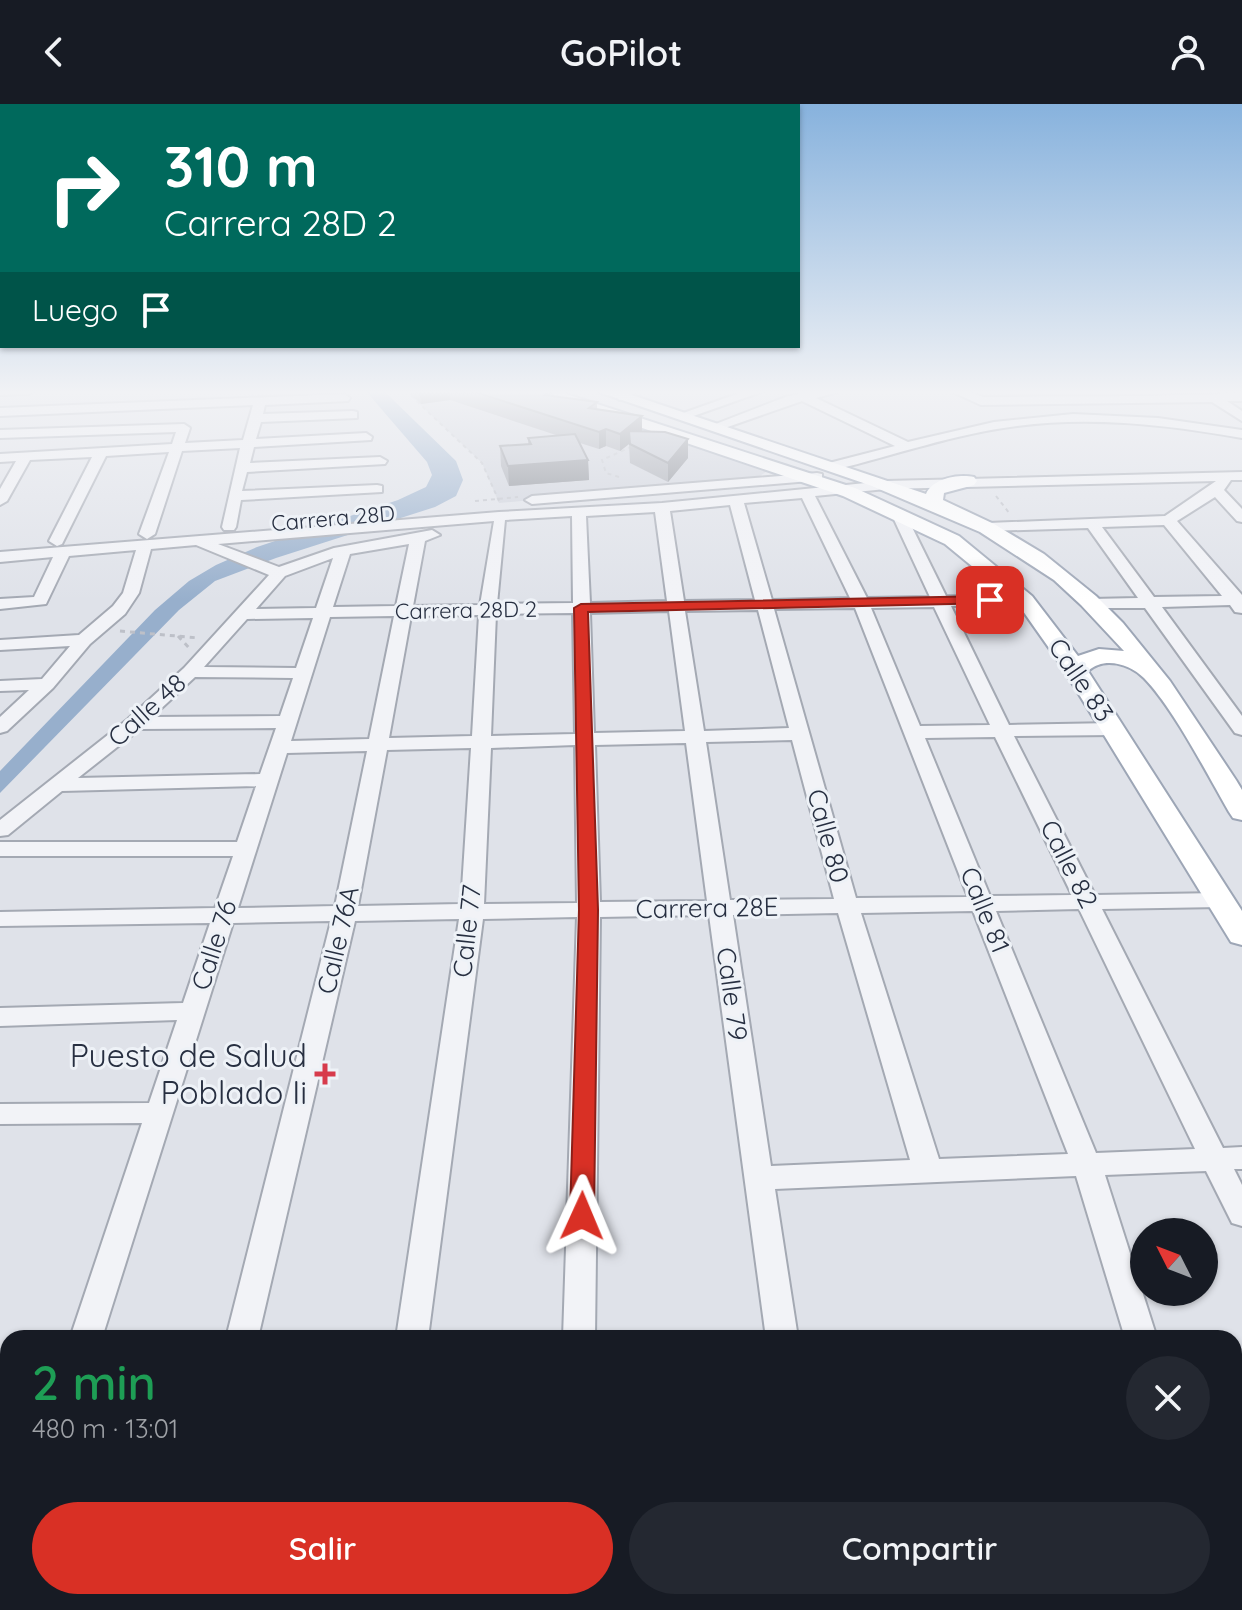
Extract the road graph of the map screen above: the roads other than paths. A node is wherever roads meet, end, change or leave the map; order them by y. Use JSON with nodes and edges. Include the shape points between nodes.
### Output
{"nodes":[{"id":1,"x":23,"y":460,"type":"edge"},
{"id":2,"x":98,"y":460,"type":"edge"},
{"id":3,"x":172,"y":460,"type":"edge"},
{"id":4,"x":243,"y":460,"type":"edge"},
{"id":5,"x":758,"y":460,"type":"edge"},
{"id":6,"x":781,"y":460,"type":"edge"},
{"id":7,"x":882,"y":460,"type":"edge"},
{"id":8,"x":380,"y":461,"type":"dead end"},
{"id":9,"x":241,"y":468,"type":"junction"},
{"id":10,"x":1238,"y":473,"type":"edge"},
{"id":11,"x":872,"y":480,"type":"junction"},
{"id":12,"x":976,"y":480,"type":"junction"},
{"id":13,"x":822,"y":481,"type":"junction"},
{"id":14,"x":377,"y":489,"type":"dead end"},
{"id":15,"x":1216,"y":490,"type":"junction"},
{"id":16,"x":234,"y":496,"type":"junction"},
{"id":17,"x":736,"y":499,"type":"junction"},
{"id":18,"x":0,"y":501,"type":"edge"},
{"id":19,"x":939,"y":506,"type":"junction"},
{"id":20,"x":662,"y":507,"type":"junction"},
{"id":21,"x":448,"y":510,"type":"junction"},
{"id":22,"x":579,"y":512,"type":"junction"},
{"id":23,"x":500,"y":513,"type":"junction"},
{"id":24,"x":543,"y":513,"type":"junction"},
{"id":25,"x":898,"y":513,"type":"junction"},
{"id":26,"x":1242,"y":518,"type":"edge"},
{"id":27,"x":1168,"y":520,"type":"junction"},
{"id":28,"x":1091,"y":522,"type":"junction"},
{"id":29,"x":418,"y":526,"type":"junction"},
{"id":30,"x":229,"y":527,"type":"junction"},
{"id":31,"x":988,"y":527,"type":"junction"},
{"id":32,"x":266,"y":529,"type":"junction"},
{"id":33,"x":146,"y":540,"type":"junction"},
{"id":34,"x":198,"y":541,"type":"junction"},
{"id":35,"x":60,"y":546,"type":"junction"},
{"id":36,"x":0,"y":551,"type":"edge"},
{"id":37,"x":343,"y":552,"type":"junction"},
{"id":38,"x":270,"y":571,"type":"junction"},
{"id":39,"x":1025,"y":600,"type":"junction"},
{"id":40,"x":943,"y":601,"type":"junction"},
{"id":41,"x":861,"y":603,"type":"junction"},
{"id":42,"x":1152,"y":603,"type":"junction"},
{"id":43,"x":1239,"y":603,"type":"edge"},
{"id":44,"x":0,"y":604,"type":"edge"},
{"id":45,"x":1091,"y":604,"type":"junction"},
{"id":46,"x":766,"y":605,"type":"junction"},
{"id":47,"x":676,"y":606,"type":"junction"},
{"id":48,"x":581,"y":608,"type":"junction"},
{"id":49,"x":488,"y":610,"type":"junction"},
{"id":50,"x":406,"y":611,"type":"junction"},
{"id":51,"x":323,"y":613,"type":"junction"},
{"id":52,"x":243,"y":614,"type":"junction"},
{"id":53,"x":1044,"y":625,"type":"junction"},
{"id":54,"x":1112,"y":626,"type":"junction"},
{"id":55,"x":84,"y":640,"type":"junction"},
{"id":56,"x":0,"y":645,"type":"edge"},
{"id":57,"x":1076,"y":671,"type":"junction"},
{"id":58,"x":190,"y":672,"type":"junction"},
{"id":59,"x":1150,"y":672,"type":"junction"},
{"id":60,"x":304,"y":673,"type":"junction"},
{"id":61,"x":47,"y":684,"type":"junction"},
{"id":62,"x":0,"y":686,"type":"edge"},
{"id":63,"x":287,"y":722,"type":"junction"},
{"id":64,"x":135,"y":723,"type":"junction"},
{"id":65,"x":0,"y":727,"type":"edge"},
{"id":66,"x":1241,"y":728,"type":"edge"},
{"id":67,"x":1114,"y":729,"type":"junction"},
{"id":68,"x":1002,"y":731,"type":"junction"},
{"id":69,"x":913,"y":732,"type":"junction"},
{"id":70,"x":800,"y":734,"type":"junction"},
{"id":71,"x":695,"y":737,"type":"junction"},
{"id":72,"x":584,"y":740,"type":"junction"},
{"id":73,"x":481,"y":743,"type":"junction"},
{"id":74,"x":379,"y":744,"type":"junction"},
{"id":75,"x":279,"y":747,"type":"junction"},
{"id":76,"x":268,"y":780,"type":"junction"},
{"id":77,"x":58,"y":785,"type":"junction"},
{"id":78,"x":1242,"y":812,"type":"edge"},
{"id":79,"x":0,"y":830,"type":"edge"},
{"id":80,"x":0,"y":849,"type":"edge"},
{"id":81,"x":246,"y":849,"type":"junction"},
{"id":82,"x":1221,"y":900,"type":"junction"},
{"id":83,"x":1088,"y":902,"type":"junction"},
{"id":84,"x":982,"y":904,"type":"junction"},
{"id":85,"x":847,"y":906,"type":"junction"},
{"id":86,"x":720,"y":908,"type":"junction"},
{"id":87,"x":589,"y":910,"type":"junction"},
{"id":88,"x":472,"y":911,"type":"junction"},
{"id":89,"x":345,"y":913,"type":"junction"},
{"id":90,"x":224,"y":915,"type":"junction"},
{"id":91,"x":0,"y":919,"type":"edge"},
{"id":92,"x":1242,"y":935,"type":"edge"},
{"id":93,"x":193,"y":1011,"type":"junction"},
{"id":94,"x":0,"y":1017,"type":"edge"},
{"id":95,"x":159,"y":1113,"type":"junction"},
{"id":96,"x":0,"y":1114,"type":"edge"},
{"id":97,"x":1230,"y":1159,"type":"edge"},
{"id":98,"x":1087,"y":1165,"type":"junction"},
{"id":99,"x":928,"y":1171,"type":"junction"},
{"id":100,"x":759,"y":1178,"type":"junction"},
{"id":101,"x":1242,"y":1214,"type":"edge"},
{"id":102,"x":89,"y":1330,"type":"edge"},
{"id":103,"x":244,"y":1330,"type":"edge"},
{"id":104,"x":413,"y":1330,"type":"edge"},
{"id":105,"x":579,"y":1330,"type":"edge"},
{"id":106,"x":781,"y":1330,"type":"edge"},
{"id":107,"x":1139,"y":1330,"type":"edge"}],
"edges":[{"from":1,"to":18,"type":"street"},
{"from":2,"to":35,"type":"street"},
{"from":3,"to":33,"type":"street"},
{"from":4,"to":9,"type":"street"},
{"from":5,"to":13,"type":"main road"},
{"from":6,"to":13,"type":"main road"},
{"from":7,"to":13,"type":"street","name":"Carrera 28D"},
{"from":8,"to":9,"type":"street"},
{"from":9,"to":16,"type":"street"},
{"from":10,"to":11,"type":"street"},
{"from":10,"to":12,"type":"street","name":"Carrera 28D"},
{"from":10,"to":15,"type":"street"},
{"from":11,"to":12,"type":"street","name":"Carrera 28D"},
{"from":11,"to":13,"type":"main road","name":"Calle 83"},
{"from":11,"to":13,"type":"street","name":"Carrera 28D"},
{"from":11,"to":13,"type":"street","name":"Carrera 28D"},
{"from":11,"to":19,"type":"main road","name":"Calle 83"},
{"from":12,"to":19,"type":"main road","via":[[935,491]]},
{"from":13,"to":17,"type":"street","name":"Carrera 28D"},
{"from":13,"to":21,"type":"street"},
{"from":13,"to":23,"type":"street","name":"Carrera 28D"},
{"from":13,"to":25,"type":"main road","name":"Calle 83"},
{"from":13,"to":29,"type":"street"},
{"from":13,"to":41,"type":"street","name":"Calle 81"},
{"from":14,"to":16,"type":"street"},
{"from":15,"to":26,"type":"street"},
{"from":15,"to":27,"type":"street"},
{"from":16,"to":30,"type":"street"},
{"from":17,"to":20,"type":"street","name":"Carrera 28D"},
{"from":17,"to":46,"type":"street","name":"Calle 80"},
{"from":19,"to":31,"type":"main road","name":"Calle 83"},
{"from":20,"to":22,"type":"street","name":"Carrera 28D"},
{"from":20,"to":47,"type":"street","name":"Calle 79"},
{"from":21,"to":23,"type":"street","name":"Carrera 28D"},
{"from":21,"to":32,"type":"street"},
{"from":22,"to":24,"type":"street","name":"Carrera 28D"},
{"from":22,"to":48,"type":"street"},
{"from":23,"to":24,"type":"street","name":"Carrera 28D"},
{"from":23,"to":29,"type":"street","name":"Carrera 28D"},
{"from":23,"to":49,"type":"street","name":"Calle 77"},
{"from":24,"to":29,"type":"street","name":"Carrera 28D"},
{"from":25,"to":39,"type":"main road","name":"Calle 83","via":[[973,555]]},
{"from":25,"to":40,"type":"street","name":"Calle 82"},
{"from":27,"to":28,"type":"street"},
{"from":27,"to":43,"type":"street"},
{"from":28,"to":31,"type":"street"},
{"from":28,"to":42,"type":"street"},
{"from":29,"to":32,"type":"street","name":"Carrera 28D"},
{"from":29,"to":37,"type":"street","name":"Carrera 28D"},
{"from":29,"to":50,"type":"street","name":"Calle 76A"},
{"from":30,"to":32,"type":"street","name":"Carrera 28D"},
{"from":30,"to":33,"type":"street","name":"Carrera 28D"},
{"from":31,"to":45,"type":"main road","name":"Calle 83","via":[[1041,560]]},
{"from":32,"to":34,"type":"street","name":"Carrera 28D"},
{"from":32,"to":36,"type":"street"},
{"from":33,"to":34,"type":"street","name":"Carrera 28D"},
{"from":33,"to":35,"type":"street","name":"Carrera 28D"},
{"from":33,"to":55,"type":"street","via":[[131,593]]},
{"from":34,"to":38,"type":"street"},
{"from":35,"to":36,"type":"street","name":"Carrera 28D"},
{"from":35,"to":44,"type":"street","via":[[40,601]]},
{"from":37,"to":38,"type":"street","name":"Carrera 28D"},
{"from":37,"to":51,"type":"street","name":"Calle 76"},
{"from":38,"to":52,"type":"street","name":"Calle 48"},
{"from":39,"to":40,"type":"street","name":"Carrera 28D 2"},
{"from":39,"to":53,"type":"main road","name":"Calle 83"},
{"from":40,"to":41,"type":"street","name":"Carrera 28D 2"},
{"from":40,"to":68,"type":"street","name":"Calle 82"},
{"from":41,"to":46,"type":"street","name":"Carrera 28D 2"},
{"from":41,"to":69,"type":"street","name":"Calle 81"},
{"from":42,"to":43,"type":"street"},
{"from":42,"to":45,"type":"street"},
{"from":42,"to":66,"type":"street"},
{"from":45,"to":54,"type":"main road","name":"Calle 83"},
{"from":46,"to":47,"type":"street","name":"Carrera 28D 2"},
{"from":46,"to":70,"type":"street","name":"Calle 80"},
{"from":47,"to":48,"type":"street","name":"Carrera 28D 2"},
{"from":47,"to":71,"type":"street","name":"Calle 79"},
{"from":48,"to":49,"type":"street","name":"Carrera 28D 2"},
{"from":48,"to":72,"type":"street"},
{"from":49,"to":50,"type":"street","name":"Carrera 28D 2"},
{"from":49,"to":73,"type":"street","name":"Calle 77"},
{"from":50,"to":51,"type":"street","name":"Carrera 28D 2"},
{"from":50,"to":74,"type":"street","name":"Calle 76A"},
{"from":51,"to":52,"type":"street","name":"Carrera 28D 2"},
{"from":51,"to":60,"type":"street","name":"Calle 76"},
{"from":52,"to":58,"type":"street","name":"Calle 48"},
{"from":53,"to":54,"type":"main road","via":[[1061,636],[1086,641],[1108,637]]},
{"from":53,"to":57,"type":"main road","name":"Calle 83"},
{"from":54,"to":59,"type":"main road","name":"Calle 83"},
{"from":55,"to":56,"type":"street"},
{"from":55,"to":61,"type":"street"},
{"from":57,"to":59,"type":"main road","via":[[1090,658],[1106,656],[1124,658]]},
{"from":57,"to":67,"type":"main road","name":"Calle 83"},
{"from":58,"to":60,"type":"street"},
{"from":58,"to":64,"type":"street","name":"Calle 48"},
{"from":59,"to":78,"type":"main road","name":"Calle 83","via":[[1199,739]]},
{"from":60,"to":63,"type":"street","name":"Calle 76"},
{"from":61,"to":62,"type":"street"},
{"from":61,"to":65,"type":"street"},
{"from":63,"to":64,"type":"street"},
{"from":63,"to":75,"type":"street","name":"Calle 76"},
{"from":64,"to":77,"type":"street","name":"Calle 48"},
{"from":67,"to":68,"type":"street"},
{"from":67,"to":82,"type":"main road","name":"Calle 83"},
{"from":68,"to":69,"type":"street"},
{"from":68,"to":83,"type":"street","name":"Calle 82"},
{"from":69,"to":84,"type":"street","name":"Calle 81"},
{"from":70,"to":71,"type":"street"},
{"from":70,"to":85,"type":"street","name":"Calle 80"},
{"from":71,"to":72,"type":"street"},
{"from":71,"to":86,"type":"street","name":"Calle 79"},
{"from":72,"to":73,"type":"street"},
{"from":72,"to":87,"type":"street"},
{"from":73,"to":74,"type":"street"},
{"from":73,"to":88,"type":"street","name":"Calle 77"},
{"from":74,"to":75,"type":"street"},
{"from":74,"to":89,"type":"street","name":"Calle 76A"},
{"from":75,"to":76,"type":"street","name":"Calle 76"},
{"from":76,"to":77,"type":"street"},
{"from":76,"to":81,"type":"street","name":"Calle 76"},
{"from":77,"to":79,"type":"street","name":"Calle 48"},
{"from":80,"to":81,"type":"street"},
{"from":81,"to":90,"type":"street","name":"Calle 76"},
{"from":82,"to":83,"type":"street","name":"Carrera 28E"},
{"from":82,"to":92,"type":"main road","name":"Calle 83"},
{"from":83,"to":84,"type":"street","name":"Carrera 28E"},
{"from":83,"to":97,"type":"street","name":"Calle 82"},
{"from":84,"to":85,"type":"street","name":"Carrera 28E"},
{"from":84,"to":98,"type":"street","name":"Calle 81"},
{"from":85,"to":86,"type":"street","name":"Carrera 28E"},
{"from":85,"to":99,"type":"street","name":"Calle 80"},
{"from":86,"to":87,"type":"street","name":"Carrera 28E"},
{"from":86,"to":100,"type":"street","name":"Calle 79"},
{"from":87,"to":88,"type":"street","name":"Carrera 28E"},
{"from":87,"to":105,"type":"street"},
{"from":88,"to":89,"type":"street","name":"Carrera 28E"},
{"from":88,"to":104,"type":"street","name":"Calle 77"},
{"from":89,"to":90,"type":"street","name":"Carrera 28E"},
{"from":89,"to":103,"type":"street","name":"Calle 76A"},
{"from":90,"to":91,"type":"street","name":"Carrera 28E"},
{"from":90,"to":93,"type":"street","name":"Calle 76"},
{"from":93,"to":94,"type":"street"},
{"from":93,"to":95,"type":"street","name":"Calle 76"},
{"from":95,"to":96,"type":"street"},
{"from":95,"to":102,"type":"street","name":"Calle 76"},
{"from":97,"to":98,"type":"street"},
{"from":97,"to":101,"type":"street","name":"Calle 82"},
{"from":98,"to":99,"type":"street"},
{"from":98,"to":107,"type":"street","name":"Calle 81"},
{"from":99,"to":100,"type":"street"},
{"from":100,"to":106,"type":"street","name":"Calle 79"}]}
